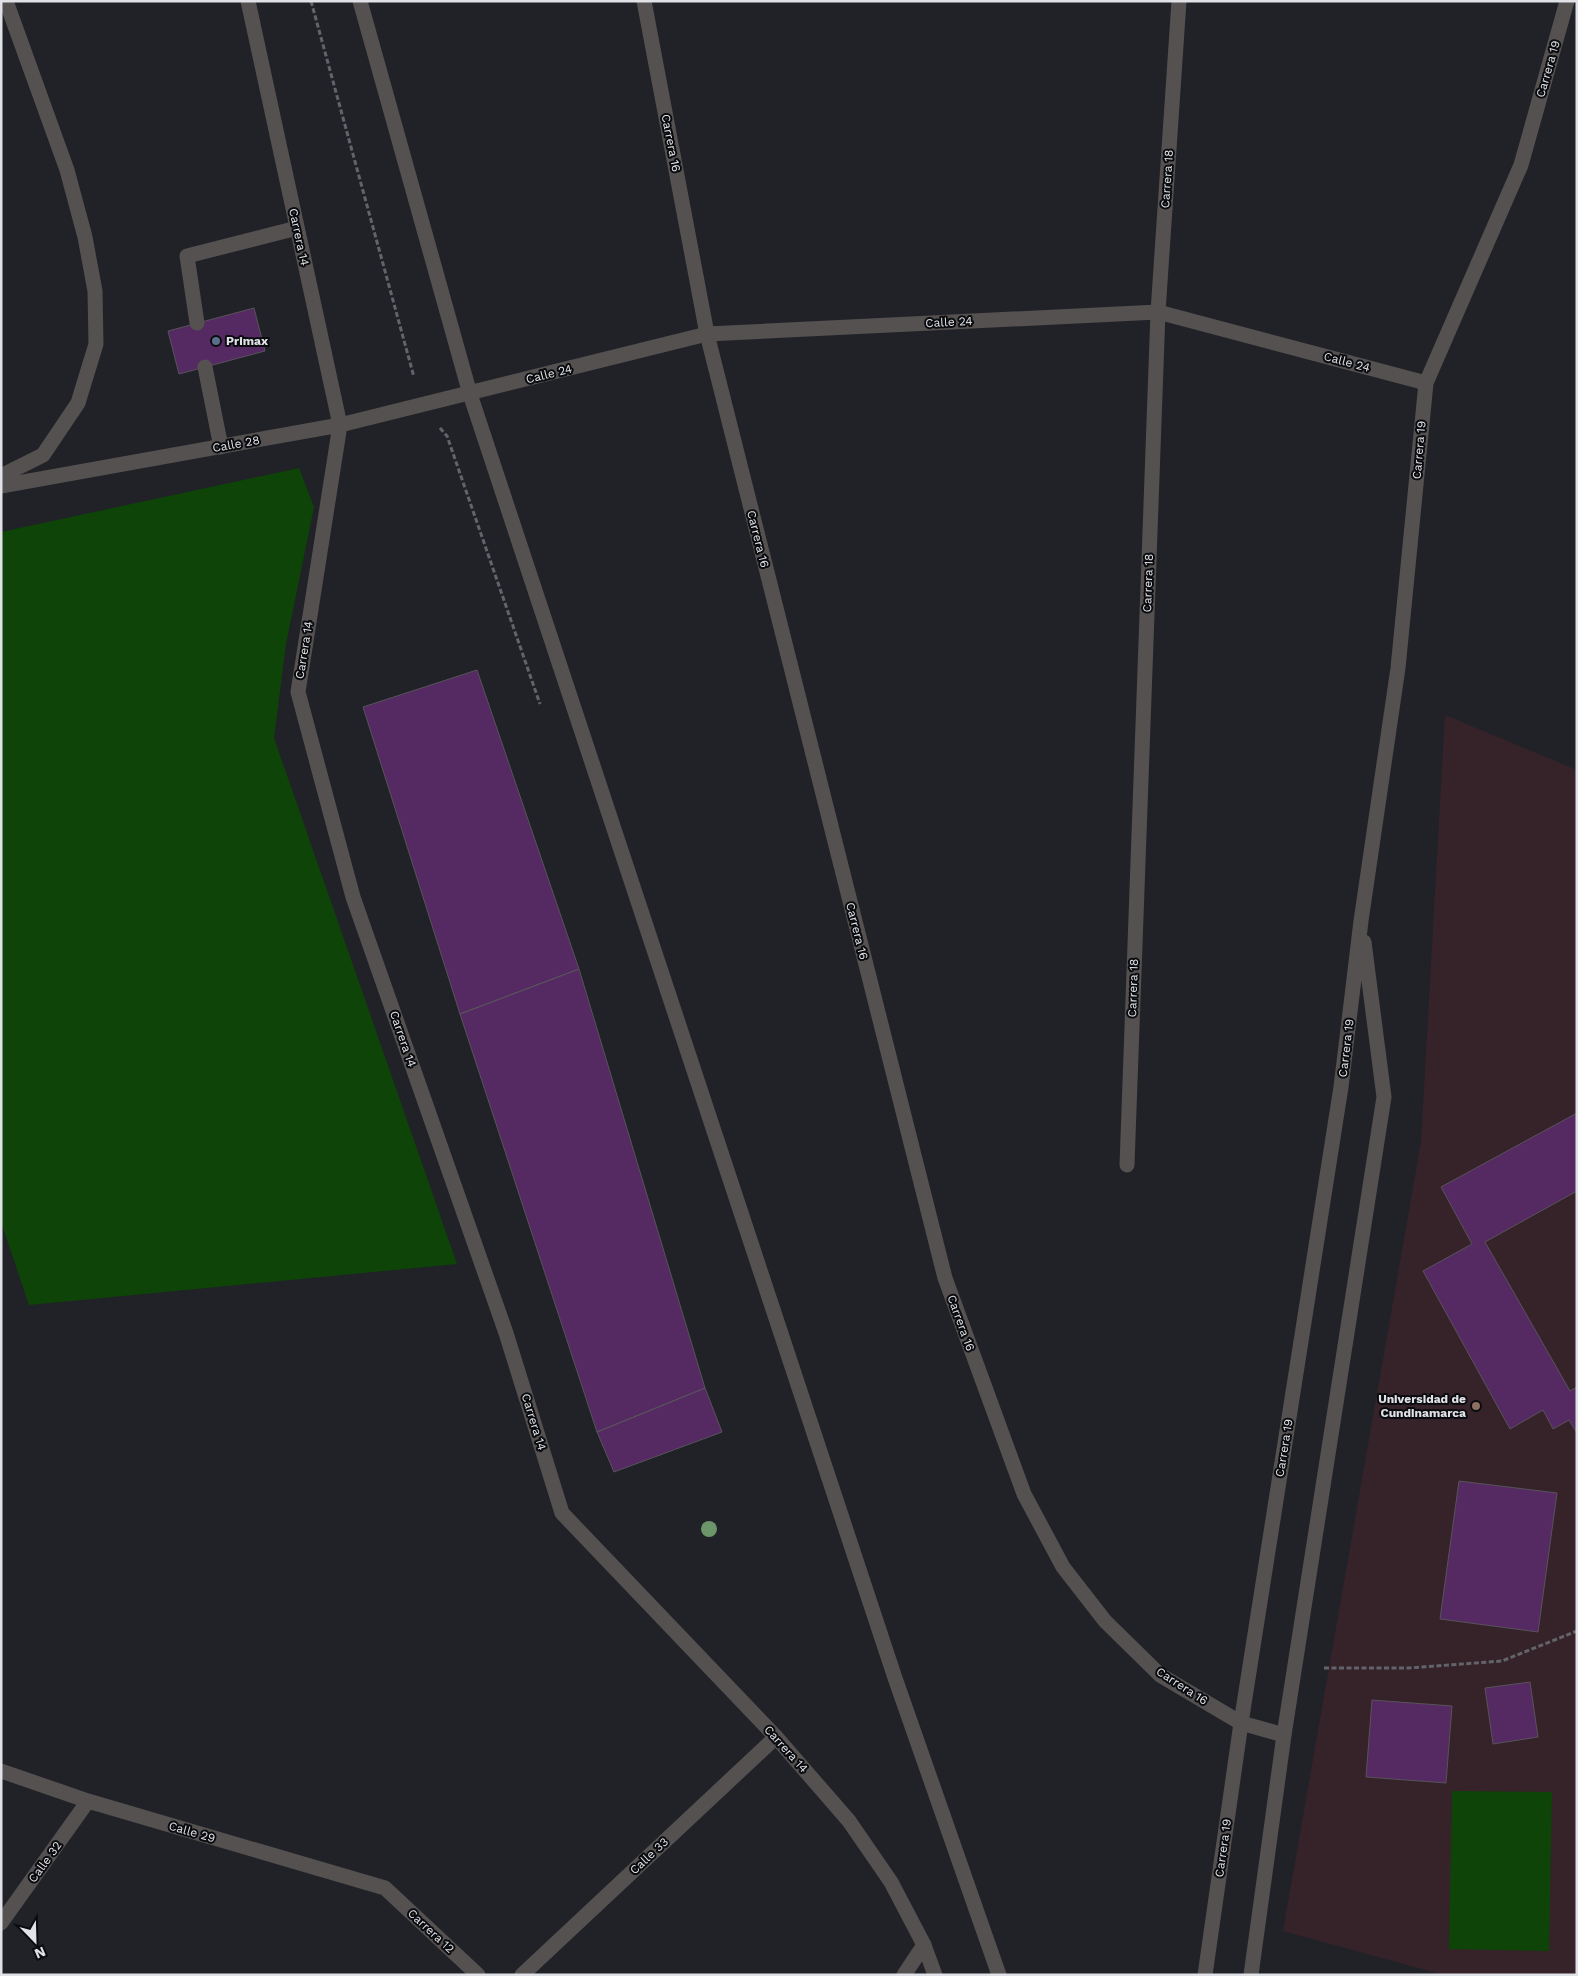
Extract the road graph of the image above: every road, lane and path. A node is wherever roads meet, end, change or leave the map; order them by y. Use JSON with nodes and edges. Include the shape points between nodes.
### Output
{"nodes":[{"id":1,"x":6,"y":1,"type":"edge"},
{"id":2,"x":248,"y":1,"type":"edge"},
{"id":3,"x":360,"y":1,"type":"edge"},
{"id":4,"x":644,"y":1,"type":"edge"},
{"id":5,"x":1179,"y":1,"type":"edge"},
{"id":6,"x":1567,"y":1,"type":"edge"},
{"id":7,"x":297,"y":228,"type":"junction"},
{"id":8,"x":1158,"y":312,"type":"junction"},
{"id":9,"x":197,"y":323,"type":"dead end"},
{"id":10,"x":707,"y":334,"type":"junction"},
{"id":11,"x":205,"y":367,"type":"dead end"},
{"id":12,"x":1426,"y":383,"type":"junction"},
{"id":13,"x":470,"y":394,"type":"junction"},
{"id":14,"x":340,"y":425,"type":"junction"},
{"id":15,"x":221,"y":447,"type":"junction"},
{"id":16,"x":1,"y":476,"type":"edge"},
{"id":17,"x":1,"y":486,"type":"edge"},
{"id":18,"x":1361,"y":921,"type":"junction"},
{"id":19,"x":1127,"y":1165,"type":"dead end"},
{"id":20,"x":1577,"y":1631,"type":"edge"},
{"id":21,"x":1296,"y":1664,"type":"junction"},
{"id":22,"x":1240,"y":1723,"type":"junction"},
{"id":23,"x":1284,"y":1735,"type":"junction"},
{"id":24,"x":776,"y":1737,"type":"junction"},
{"id":25,"x":1,"y":1771,"type":"edge"},
{"id":26,"x":88,"y":1802,"type":"junction"},
{"id":27,"x":385,"y":1888,"type":"joint"},
{"id":28,"x":1,"y":1923,"type":"edge"},
{"id":29,"x":924,"y":1945,"type":"junction"},
{"id":30,"x":478,"y":1975,"type":"edge"},
{"id":31,"x":522,"y":1975,"type":"edge"},
{"id":32,"x":904,"y":1975,"type":"edge"},
{"id":33,"x":935,"y":1975,"type":"edge"},
{"id":34,"x":999,"y":1975,"type":"edge"},
{"id":35,"x":1205,"y":1975,"type":"edge"},
{"id":36,"x":1251,"y":1975,"type":"edge"}],
"edges":[{"from":1,"to":16,"type":"street","via":[[67,170],[85,237],[95,291],[96,344],[78,403],[43,455]]},
{"from":2,"to":7,"type":"street","name":"Carrera 14"},
{"from":3,"to":13,"type":"street"},
{"from":4,"to":10,"type":"street","name":"Carrera 16"},
{"from":5,"to":8,"type":"street","name":"Carrera 18"},
{"from":6,"to":12,"type":"street","name":"Carrera 19","via":[[1521,165]]},
{"from":7,"to":9,"type":"street","via":[[187,256]]},
{"from":7,"to":14,"type":"street","name":"Carrera 14"},
{"from":8,"to":10,"type":"street","name":"Calle 24"},
{"from":8,"to":12,"type":"street","name":"Calle 24"},
{"from":8,"to":19,"type":"street","name":"Carrera 18"},
{"from":10,"to":13,"type":"street","name":"Calle 24"},
{"from":10,"to":22,"type":"street","name":"Carrera 16","via":[[945,1278],[1024,1494],[1063,1567],[1105,1621],[1160,1675]]},
{"from":11,"to":15,"type":"street"},
{"from":12,"to":18,"type":"street","name":"Carrera 19","via":[[1398,668]]},
{"from":13,"to":14,"type":"street","name":"Calle 28"},
{"from":13,"to":34,"type":"street","via":[[895,1678]]},
{"from":14,"to":15,"type":"street","name":"Calle 28"},
{"from":14,"to":24,"type":"street","name":"Carrera 14","via":[[298,692],[354,897],[506,1333],[562,1512]]},
{"from":15,"to":17,"type":"street","name":"Calle 28"},
{"from":18,"to":21,"type":"street","name":"Carrera 19","via":[[1384,1097]]},
{"from":18,"to":22,"type":"street","name":"Carrera 19","via":[[1341,1087]]},
{"from":20,"to":21,"type":"path","via":[[1502,1661],[1409,1668],[1329,1669]]},
{"from":21,"to":23,"type":"street","name":"Carrera 19"},
{"from":22,"to":23,"type":"street","name":"Carrera 16"},
{"from":22,"to":35,"type":"street","name":"Carrera 19"},
{"from":23,"to":36,"type":"street","name":"Carrera 19"},
{"from":24,"to":29,"type":"street","name":"Carrera 14","via":[[850,1821],[891,1882]]},
{"from":24,"to":31,"type":"street","name":"Calle 33"},
{"from":25,"to":26,"type":"street","name":"Calle 29"},
{"from":26,"to":27,"type":"street","name":"Calle 29"},
{"from":26,"to":28,"type":"street","name":"Calle 32"},
{"from":27,"to":30,"type":"street","name":"Carrera 12"},
{"from":29,"to":32,"type":"street"},
{"from":29,"to":33,"type":"street","name":"Carrera 14"}]}
